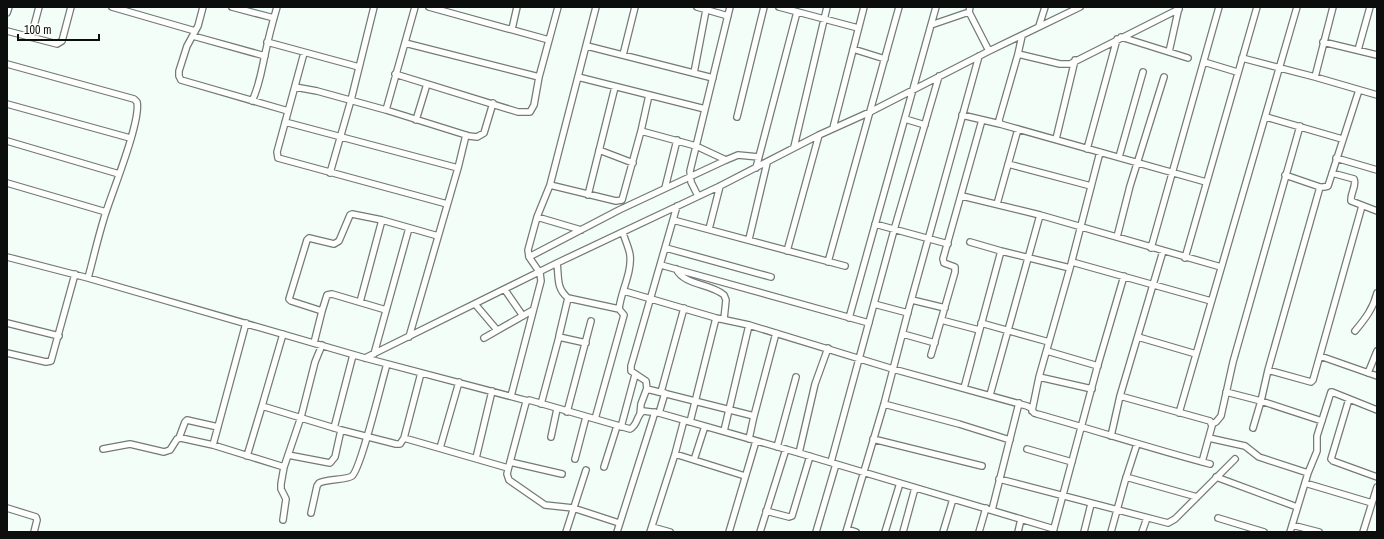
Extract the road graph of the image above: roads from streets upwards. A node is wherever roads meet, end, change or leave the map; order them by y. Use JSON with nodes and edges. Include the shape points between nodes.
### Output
{"nodes":[{"id":1,"x":9,"y":7,"type":"edge"},
{"id":2,"x":39,"y":7,"type":"edge"},
{"id":3,"x":71,"y":7,"type":"edge"},
{"id":4,"x":112,"y":7,"type":"edge"},
{"id":5,"x":203,"y":7,"type":"edge"},
{"id":6,"x":232,"y":7,"type":"edge"},
{"id":7,"x":277,"y":7,"type":"edge"},
{"id":8,"x":374,"y":7,"type":"edge"},
{"id":9,"x":415,"y":7,"type":"edge"},
{"id":10,"x":429,"y":7,"type":"edge"},
{"id":11,"x":517,"y":7,"type":"edge"},
{"id":12,"x":558,"y":7,"type":"edge"},
{"id":13,"x":596,"y":7,"type":"edge"},
{"id":14,"x":635,"y":7,"type":"edge"},
{"id":15,"x":697,"y":7,"type":"edge"},
{"id":16,"x":730,"y":7,"type":"edge"},
{"id":17,"x":764,"y":7,"type":"edge"},
{"id":18,"x":779,"y":7,"type":"edge"},
{"id":19,"x":828,"y":7,"type":"edge"},
{"id":20,"x":864,"y":7,"type":"edge"},
{"id":21,"x":899,"y":7,"type":"edge"},
{"id":22,"x":936,"y":7,"type":"edge"},
{"id":23,"x":1045,"y":7,"type":"edge"},
{"id":24,"x":1080,"y":7,"type":"edge"},
{"id":25,"x":1219,"y":7,"type":"edge"},
{"id":26,"x":1256,"y":7,"type":"edge"},
{"id":27,"x":1297,"y":7,"type":"edge"},
{"id":28,"x":1333,"y":7,"type":"edge"},
{"id":29,"x":1370,"y":7,"type":"edge"},
{"id":30,"x":788,"y":8,"type":"edge"},
{"id":31,"x":1179,"y":8,"type":"edge"},
{"id":32,"x":706,"y":10,"type":"junction"},
{"id":33,"x":969,"y":10,"type":"edge"},
{"id":34,"x":797,"y":12,"type":"junction"},
{"id":35,"x":7,"y":13,"type":"edge"},
{"id":36,"x":728,"y":16,"type":"junction"},
{"id":37,"x":274,"y":18,"type":"junction"},
{"id":38,"x":825,"y":19,"type":"junction"},
{"id":39,"x":931,"y":25,"type":"junction"},
{"id":40,"x":1040,"y":26,"type":"junction"},
{"id":41,"x":858,"y":28,"type":"junction"},
{"id":42,"x":512,"y":29,"type":"junction"},
{"id":43,"x":7,"y":31,"type":"edge"},
{"id":44,"x":194,"y":34,"type":"junction"},
{"id":45,"x":1022,"y":36,"type":"junction"},
{"id":46,"x":31,"y":37,"type":"junction"},
{"id":47,"x":1119,"y":38,"type":"junction"},
{"id":48,"x":549,"y":40,"type":"junction"},
{"id":49,"x":268,"y":42,"type":"junction"},
{"id":50,"x":1323,"y":42,"type":"junction"},
{"id":51,"x":405,"y":43,"type":"junction"},
{"id":52,"x":587,"y":46,"type":"junction"},
{"id":53,"x":853,"y":49,"type":"junction"},
{"id":54,"x":1358,"y":50,"type":"junction"},
{"id":55,"x":989,"y":51,"type":"junction"},
{"id":56,"x":1168,"y":52,"type":"junction"},
{"id":57,"x":304,"y":53,"type":"junction"},
{"id":58,"x":1018,"y":54,"type":"junction"},
{"id":59,"x":623,"y":55,"type":"junction"},
{"id":60,"x":1377,"y":55,"type":"edge"},
{"id":61,"x":265,"y":56,"type":"junction"},
{"id":62,"x":979,"y":56,"type":"junction"},
{"id":63,"x":1188,"y":58,"type":"dead end"},
{"id":64,"x":1242,"y":58,"type":"junction"},
{"id":65,"x":885,"y":59,"type":"junction"},
{"id":66,"x":1075,"y":60,"type":"junction"},
{"id":67,"x":1204,"y":62,"type":"junction"},
{"id":68,"x":7,"y":64,"type":"edge"},
{"id":69,"x":359,"y":67,"type":"junction"},
{"id":70,"x":1279,"y":68,"type":"junction"},
{"id":71,"x":1143,"y":72,"type":"dead end"},
{"id":72,"x":1238,"y":72,"type":"junction"},
{"id":73,"x":694,"y":73,"type":"junction"},
{"id":74,"x":395,"y":74,"type":"junction"},
{"id":75,"x":939,"y":76,"type":"junction"},
{"id":76,"x":539,"y":77,"type":"junction"},
{"id":77,"x":578,"y":77,"type":"junction"},
{"id":78,"x":1164,"y":77,"type":"dead end"},
{"id":79,"x":1315,"y":77,"type":"junction"},
{"id":80,"x":713,"y":78,"type":"junction"},
{"id":81,"x":427,"y":84,"type":"junction"},
{"id":82,"x":295,"y":87,"type":"junction"},
{"id":83,"x":615,"y":87,"type":"junction"},
{"id":84,"x":914,"y":89,"type":"junction"},
{"id":85,"x":1359,"y":90,"type":"junction"},
{"id":86,"x":649,"y":95,"type":"junction"},
{"id":87,"x":1377,"y":95,"type":"edge"},
{"id":88,"x":351,"y":100,"type":"junction"},
{"id":89,"x":252,"y":101,"type":"junction"},
{"id":90,"x":493,"y":103,"type":"junction"},
{"id":91,"x":7,"y":104,"type":"edge"},
{"id":92,"x":705,"y":109,"type":"junction"},
{"id":93,"x":386,"y":110,"type":"junction"},
{"id":94,"x":288,"y":111,"type":"junction"},
{"id":95,"x":870,"y":112,"type":"junction"},
{"id":96,"x":962,"y":115,"type":"junction"},
{"id":97,"x":737,"y":117,"type":"dead end"},
{"id":98,"x":1266,"y":117,"type":"junction"},
{"id":99,"x":905,"y":119,"type":"junction"},
{"id":100,"x":416,"y":120,"type":"junction"},
{"id":101,"x":982,"y":120,"type":"junction"},
{"id":102,"x":285,"y":122,"type":"junction"},
{"id":103,"x":1000,"y":124,"type":"junction"},
{"id":104,"x":925,"y":125,"type":"junction"},
{"id":105,"x":1300,"y":126,"type":"junction"},
{"id":106,"x":833,"y":128,"type":"junction"},
{"id":107,"x":1018,"y":129,"type":"junction"},
{"id":108,"x":641,"y":131,"type":"junction"},
{"id":109,"x":466,"y":135,"type":"junction"},
{"id":110,"x":819,"y":135,"type":"junction"},
{"id":111,"x":341,"y":136,"type":"junction"},
{"id":112,"x":130,"y":138,"type":"junction"},
{"id":113,"x":1056,"y":139,"type":"junction"},
{"id":114,"x":1342,"y":139,"type":"junction"},
{"id":115,"x":677,"y":140,"type":"junction"},
{"id":116,"x":7,"y":141,"type":"edge"},
{"id":117,"x":696,"y":146,"type":"junction"},
{"id":118,"x":794,"y":147,"type":"junction"},
{"id":119,"x":1087,"y":149,"type":"junction"},
{"id":120,"x":599,"y":150,"type":"junction"},
{"id":121,"x":1100,"y":152,"type":"junction"},
{"id":122,"x":1119,"y":157,"type":"junction"},
{"id":123,"x":759,"y":158,"type":"junction"},
{"id":124,"x":1336,"y":158,"type":"junction"},
{"id":125,"x":726,"y":160,"type":"junction"},
{"id":126,"x":632,"y":163,"type":"junction"},
{"id":127,"x":767,"y":163,"type":"junction"},
{"id":128,"x":1138,"y":163,"type":"junction"},
{"id":129,"x":1008,"y":164,"type":"junction"},
{"id":130,"x":458,"y":168,"type":"junction"},
{"id":131,"x":756,"y":168,"type":"junction"},
{"id":132,"x":1377,"y":170,"type":"edge"},
{"id":133,"x":330,"y":173,"type":"junction"},
{"id":134,"x":1172,"y":173,"type":"junction"},
{"id":135,"x":1332,"y":173,"type":"junction"},
{"id":136,"x":119,"y":174,"type":"junction"},
{"id":137,"x":690,"y":176,"type":"junction"},
{"id":138,"x":1285,"y":176,"type":"junction"},
{"id":139,"x":1206,"y":182,"type":"junction"},
{"id":140,"x":7,"y":183,"type":"edge"},
{"id":141,"x":550,"y":186,"type":"junction"},
{"id":142,"x":720,"y":186,"type":"junction"},
{"id":143,"x":1092,"y":186,"type":"junction"},
{"id":144,"x":1320,"y":187,"type":"junction"},
{"id":145,"x":665,"y":188,"type":"junction"},
{"id":146,"x":588,"y":195,"type":"junction"},
{"id":147,"x":698,"y":196,"type":"junction"},
{"id":148,"x":962,"y":196,"type":"junction"},
{"id":149,"x":447,"y":204,"type":"junction"},
{"id":150,"x":997,"y":204,"type":"junction"},
{"id":151,"x":677,"y":206,"type":"junction"},
{"id":152,"x":1362,"y":206,"type":"junction"},
{"id":153,"x":1377,"y":211,"type":"edge"},
{"id":154,"x":106,"y":212,"type":"junction"},
{"id":155,"x":1040,"y":215,"type":"junction"},
{"id":156,"x":537,"y":217,"type":"junction"},
{"id":157,"x":382,"y":220,"type":"junction"},
{"id":158,"x":673,"y":220,"type":"junction"},
{"id":159,"x":875,"y":224,"type":"junction"},
{"id":160,"x":409,"y":228,"type":"junction"},
{"id":161,"x":1081,"y":228,"type":"junction"},
{"id":162,"x":709,"y":229,"type":"junction"},
{"id":163,"x":581,"y":230,"type":"junction"},
{"id":164,"x":894,"y":230,"type":"junction"},
{"id":165,"x":623,"y":233,"type":"junction"},
{"id":166,"x":438,"y":236,"type":"junction"},
{"id":167,"x":1117,"y":237,"type":"junction"},
{"id":168,"x":749,"y":239,"type":"junction"},
{"id":169,"x":928,"y":239,"type":"junction"},
{"id":170,"x":970,"y":242,"type":"dead end"},
{"id":171,"x":948,"y":244,"type":"junction"},
{"id":172,"x":666,"y":248,"type":"junction"},
{"id":173,"x":1151,"y":248,"type":"junction"},
{"id":174,"x":787,"y":251,"type":"junction"},
{"id":175,"x":1163,"y":251,"type":"junction"},
{"id":176,"x":1001,"y":252,"type":"junction"},
{"id":177,"x":7,"y":257,"type":"edge"},
{"id":178,"x":529,"y":257,"type":"junction"},
{"id":179,"x":1028,"y":258,"type":"junction"},
{"id":180,"x":1185,"y":258,"type":"junction"},
{"id":181,"x":828,"y":262,"type":"junction"},
{"id":182,"x":558,"y":264,"type":"junction"},
{"id":183,"x":661,"y":265,"type":"junction"},
{"id":184,"x":1071,"y":265,"type":"junction"},
{"id":185,"x":845,"y":266,"type":"dead end"},
{"id":186,"x":1221,"y":267,"type":"junction"},
{"id":187,"x":676,"y":269,"type":"junction"},
{"id":188,"x":540,"y":273,"type":"junction"},
{"id":189,"x":74,"y":274,"type":"junction"},
{"id":190,"x":1124,"y":276,"type":"junction"},
{"id":191,"x":771,"y":277,"type":"dead end"},
{"id":192,"x":88,"y":278,"type":"junction"},
{"id":193,"x":1152,"y":285,"type":"junction"},
{"id":194,"x":505,"y":290,"type":"junction"},
{"id":195,"x":624,"y":291,"type":"junction"},
{"id":196,"x":1377,"y":293,"type":"edge"},
{"id":197,"x":568,"y":298,"type":"junction"},
{"id":198,"x":650,"y":299,"type":"junction"},
{"id":199,"x":912,"y":300,"type":"junction"},
{"id":200,"x":1211,"y":301,"type":"junction"},
{"id":201,"x":360,"y":302,"type":"junction"},
{"id":202,"x":475,"y":304,"type":"junction"},
{"id":203,"x":874,"y":304,"type":"junction"},
{"id":204,"x":684,"y":308,"type":"junction"},
{"id":205,"x":945,"y":308,"type":"junction"},
{"id":206,"x":619,"y":309,"type":"junction"},
{"id":207,"x":386,"y":310,"type":"junction"},
{"id":208,"x":533,"y":310,"type":"junction"},
{"id":209,"x":322,"y":311,"type":"junction"},
{"id":210,"x":908,"y":313,"type":"junction"},
{"id":211,"x":523,"y":316,"type":"junction"},
{"id":212,"x":716,"y":318,"type":"junction"},
{"id":213,"x":849,"y":318,"type":"junction"},
{"id":214,"x":724,"y":319,"type":"junction"},
{"id":215,"x":941,"y":320,"type":"junction"},
{"id":216,"x":7,"y":322,"type":"edge"},
{"id":217,"x":591,"y":322,"type":"dead end"},
{"id":218,"x":246,"y":323,"type":"junction"},
{"id":219,"x":869,"y":323,"type":"junction"},
{"id":220,"x":981,"y":323,"type":"junction"},
{"id":221,"x":749,"y":325,"type":"junction"},
{"id":222,"x":497,"y":330,"type":"junction"},
{"id":223,"x":979,"y":330,"type":"junction"},
{"id":224,"x":1009,"y":330,"type":"junction"},
{"id":225,"x":1355,"y":331,"type":"dead end"},
{"id":226,"x":776,"y":333,"type":"junction"},
{"id":227,"x":283,"y":334,"type":"junction"},
{"id":228,"x":903,"y":334,"type":"junction"},
{"id":229,"x":59,"y":336,"type":"junction"},
{"id":230,"x":409,"y":336,"type":"junction"},
{"id":231,"x":559,"y":336,"type":"junction"},
{"id":232,"x":1138,"y":337,"type":"junction"},
{"id":233,"x":484,"y":338,"type":"dead end"},
{"id":234,"x":935,"y":342,"type":"junction"},
{"id":235,"x":1049,"y":342,"type":"junction"},
{"id":236,"x":314,"y":343,"type":"junction"},
{"id":237,"x":586,"y":343,"type":"junction"},
{"id":238,"x":322,"y":345,"type":"junction"},
{"id":239,"x":828,"y":348,"type":"junction"},
{"id":240,"x":1047,"y":351,"type":"junction"},
{"id":241,"x":1377,"y":351,"type":"edge"},
{"id":242,"x":7,"y":353,"type":"edge"},
{"id":243,"x":374,"y":354,"type":"junction"},
{"id":244,"x":1196,"y":354,"type":"junction"},
{"id":245,"x":353,"y":355,"type":"junction"},
{"id":246,"x":931,"y":355,"type":"dead end"},
{"id":247,"x":1320,"y":356,"type":"junction"},
{"id":248,"x":365,"y":358,"type":"junction"},
{"id":249,"x":860,"y":358,"type":"junction"},
{"id":250,"x":387,"y":364,"type":"junction"},
{"id":251,"x":1098,"y":366,"type":"junction"},
{"id":252,"x":893,"y":369,"type":"junction"},
{"id":253,"x":1268,"y":370,"type":"junction"},
{"id":254,"x":421,"y":373,"type":"junction"},
{"id":255,"x":1368,"y":373,"type":"junction"},
{"id":256,"x":635,"y":375,"type":"junction"},
{"id":257,"x":1377,"y":376,"type":"edge"},
{"id":258,"x":796,"y":377,"type":"dead end"},
{"id":259,"x":1039,"y":377,"type":"junction"},
{"id":260,"x":459,"y":382,"type":"junction"},
{"id":261,"x":647,"y":388,"type":"junction"},
{"id":262,"x":964,"y":388,"type":"junction"},
{"id":263,"x":1092,"y":389,"type":"junction"},
{"id":264,"x":492,"y":391,"type":"junction"},
{"id":265,"x":663,"y":392,"type":"junction"},
{"id":266,"x":1226,"y":392,"type":"junction"},
{"id":267,"x":990,"y":395,"type":"junction"},
{"id":268,"x":511,"y":396,"type":"junction"},
{"id":269,"x":1120,"y":396,"type":"junction"},
{"id":270,"x":1349,"y":399,"type":"junction"},
{"id":271,"x":528,"y":401,"type":"junction"},
{"id":272,"x":694,"y":401,"type":"junction"},
{"id":273,"x":1262,"y":401,"type":"junction"},
{"id":274,"x":1019,"y":403,"type":"junction"},
{"id":275,"x":541,"y":404,"type":"junction"},
{"id":276,"x":884,"y":404,"type":"junction"},
{"id":277,"x":262,"y":406,"type":"junction"},
{"id":278,"x":557,"y":409,"type":"junction"},
{"id":279,"x":730,"y":410,"type":"junction"},
{"id":280,"x":1377,"y":410,"type":"edge"},
{"id":281,"x":567,"y":412,"type":"junction"},
{"id":282,"x":1032,"y":412,"type":"junction"},
{"id":283,"x":657,"y":413,"type":"junction"},
{"id":284,"x":1179,"y":413,"type":"junction"},
{"id":285,"x":640,"y":414,"type":"junction"},
{"id":286,"x":754,"y":416,"type":"junction"},
{"id":287,"x":301,"y":417,"type":"junction"},
{"id":288,"x":586,"y":417,"type":"junction"},
{"id":289,"x":595,"y":420,"type":"junction"},
{"id":290,"x":1322,"y":420,"type":"junction"},
{"id":291,"x":687,"y":421,"type":"junction"},
{"id":292,"x":1212,"y":424,"type":"junction"},
{"id":293,"x":619,"y":426,"type":"junction"},
{"id":294,"x":705,"y":426,"type":"junction"},
{"id":295,"x":1082,"y":426,"type":"junction"},
{"id":296,"x":218,"y":427,"type":"junction"},
{"id":297,"x":334,"y":428,"type":"junction"},
{"id":298,"x":1253,"y":428,"type":"dead end"},
{"id":299,"x":341,"y":430,"type":"junction"},
{"id":300,"x":724,"y":431,"type":"junction"},
{"id":301,"x":367,"y":436,"type":"junction"},
{"id":302,"x":1111,"y":436,"type":"junction"},
{"id":303,"x":551,"y":437,"type":"dead end"},
{"id":304,"x":179,"y":438,"type":"junction"},
{"id":305,"x":404,"y":438,"type":"junction"},
{"id":306,"x":1209,"y":438,"type":"junction"},
{"id":307,"x":749,"y":439,"type":"junction"},
{"id":308,"x":874,"y":439,"type":"junction"},
{"id":309,"x":1010,"y":440,"type":"junction"},
{"id":310,"x":756,"y":441,"type":"junction"},
{"id":311,"x":1137,"y":444,"type":"junction"},
{"id":312,"x":213,"y":446,"type":"junction"},
{"id":313,"x":777,"y":447,"type":"junction"},
{"id":314,"x":440,"y":448,"type":"junction"},
{"id":315,"x":103,"y":449,"type":"dead end"},
{"id":316,"x":786,"y":449,"type":"junction"},
{"id":317,"x":1027,"y":449,"type":"dead end"},
{"id":318,"x":799,"y":452,"type":"junction"},
{"id":319,"x":675,"y":454,"type":"junction"},
{"id":320,"x":247,"y":456,"type":"junction"},
{"id":321,"x":288,"y":456,"type":"junction"},
{"id":322,"x":810,"y":456,"type":"junction"},
{"id":323,"x":476,"y":458,"type":"junction"},
{"id":324,"x":575,"y":459,"type":"dead end"},
{"id":325,"x":694,"y":460,"type":"junction"},
{"id":326,"x":1235,"y":460,"type":"dead end"},
{"id":327,"x":1072,"y":462,"type":"junction"},
{"id":328,"x":1202,"y":462,"type":"junction"},
{"id":329,"x":833,"y":463,"type":"junction"},
{"id":330,"x":1210,"y":464,"type":"dead end"},
{"id":331,"x":509,"y":465,"type":"junction"},
{"id":332,"x":982,"y":466,"type":"dead end"},
{"id":333,"x":284,"y":467,"type":"junction"},
{"id":334,"x":604,"y":467,"type":"dead end"},
{"id":335,"x":586,"y":470,"type":"dead end"},
{"id":336,"x":864,"y":472,"type":"junction"},
{"id":337,"x":1308,"y":473,"type":"junction"},
{"id":338,"x":562,"y":474,"type":"dead end"},
{"id":339,"x":745,"y":476,"type":"junction"},
{"id":340,"x":1126,"y":477,"type":"junction"},
{"id":341,"x":1377,"y":477,"type":"edge"},
{"id":342,"x":1216,"y":478,"type":"junction"},
{"id":343,"x":999,"y":479,"type":"junction"},
{"id":344,"x":900,"y":483,"type":"junction"},
{"id":345,"x":1305,"y":483,"type":"junction"},
{"id":346,"x":1377,"y":487,"type":"edge"},
{"id":347,"x":915,"y":488,"type":"junction"},
{"id":348,"x":1063,"y":496,"type":"junction"},
{"id":349,"x":1197,"y":496,"type":"junction"},
{"id":350,"x":953,"y":499,"type":"junction"},
{"id":351,"x":1372,"y":503,"type":"junction"},
{"id":352,"x":1092,"y":504,"type":"junction"},
{"id":353,"x":1297,"y":507,"type":"junction"},
{"id":354,"x":7,"y":508,"type":"edge"},
{"id":355,"x":573,"y":508,"type":"junction"},
{"id":356,"x":989,"y":509,"type":"junction"},
{"id":357,"x":1117,"y":510,"type":"junction"},
{"id":358,"x":766,"y":511,"type":"junction"},
{"id":359,"x":311,"y":513,"type":"dead end"},
{"id":360,"x":1147,"y":518,"type":"junction"},
{"id":361,"x":1218,"y":518,"type":"dead end"},
{"id":362,"x":1021,"y":519,"type":"junction"},
{"id":363,"x":283,"y":520,"type":"dead end"},
{"id":364,"x":620,"y":523,"type":"junction"},
{"id":365,"x":1292,"y":525,"type":"junction"},
{"id":366,"x":651,"y":529,"type":"edge"},
{"id":367,"x":846,"y":530,"type":"edge"},
{"id":368,"x":1054,"y":530,"type":"edge"},
{"id":369,"x":34,"y":532,"type":"edge"},
{"id":370,"x":566,"y":532,"type":"edge"},
{"id":371,"x":616,"y":532,"type":"edge"},
{"id":372,"x":670,"y":532,"type":"edge"},
{"id":373,"x":729,"y":532,"type":"edge"},
{"id":374,"x":760,"y":532,"type":"edge"},
{"id":375,"x":816,"y":532,"type":"edge"},
{"id":376,"x":856,"y":532,"type":"edge"},
{"id":377,"x":885,"y":532,"type":"edge"},
{"id":378,"x":903,"y":532,"type":"edge"},
{"id":379,"x":943,"y":532,"type":"edge"},
{"id":380,"x":979,"y":532,"type":"edge"},
{"id":381,"x":1018,"y":532,"type":"edge"},
{"id":382,"x":1084,"y":532,"type":"edge"},
{"id":383,"x":1111,"y":532,"type":"edge"},
{"id":384,"x":1142,"y":532,"type":"edge"},
{"id":385,"x":1264,"y":532,"type":"edge"},
{"id":386,"x":1290,"y":532,"type":"edge"},
{"id":387,"x":1318,"y":532,"type":"edge"},
{"id":388,"x":1363,"y":532,"type":"edge"}],
"edges":[{"from":1,"to":35,"type":"street"},
{"from":2,"to":46,"type":"street"},
{"from":3,"to":46,"type":"street","via":[[61,43],[54,44]]},
{"from":4,"to":44,"type":"street"},
{"from":5,"to":44,"type":"street"},
{"from":6,"to":37,"type":"street"},
{"from":7,"to":37,"type":"street"},
{"from":8,"to":69,"type":"street"},
{"from":9,"to":51,"type":"street"},
{"from":10,"to":42,"type":"street"},
{"from":11,"to":42,"type":"street"},
{"from":12,"to":48,"type":"street"},
{"from":13,"to":52,"type":"street"},
{"from":14,"to":59,"type":"street"},
{"from":15,"to":32,"type":"street"},
{"from":16,"to":36,"type":"street"},
{"from":17,"to":97,"type":"street"},
{"from":18,"to":30,"type":"street"},
{"from":19,"to":38,"type":"street"},
{"from":20,"to":41,"type":"street"},
{"from":21,"to":65,"type":"street"},
{"from":22,"to":39,"type":"street"},
{"from":23,"to":40,"type":"street"},
{"from":24,"to":40,"type":"street"},
{"from":25,"to":67,"type":"street"},
{"from":26,"to":64,"type":"street"},
{"from":27,"to":70,"type":"street"},
{"from":28,"to":50,"type":"street"},
{"from":29,"to":54,"type":"street"},
{"from":30,"to":34,"type":"street"},
{"from":31,"to":47,"type":"street"},
{"from":31,"to":56,"type":"street"},
{"from":32,"to":36,"type":"street"},
{"from":32,"to":73,"type":"street"},
{"from":33,"to":39,"type":"street"},
{"from":33,"to":55,"type":"street"},
{"from":34,"to":38,"type":"street"},
{"from":34,"to":123,"type":"street"},
{"from":36,"to":80,"type":"street"},
{"from":37,"to":49,"type":"street"},
{"from":38,"to":41,"type":"street"},
{"from":38,"to":118,"type":"street"},
{"from":39,"to":84,"type":"street"},
{"from":40,"to":45,"type":"street"},
{"from":41,"to":53,"type":"street"},
{"from":42,"to":48,"type":"street"},
{"from":43,"to":46,"type":"street"},
{"from":44,"to":61,"type":"street"},
{"from":44,"to":89,"type":"street","via":[[179,72],[181,80]]},
{"from":45,"to":55,"type":"street"},
{"from":45,"to":58,"type":"street"},
{"from":47,"to":56,"type":"street"},
{"from":47,"to":66,"type":"street"},
{"from":47,"to":119,"type":"street"},
{"from":48,"to":76,"type":"street"},
{"from":49,"to":57,"type":"street"},
{"from":49,"to":61,"type":"street"},
{"from":50,"to":54,"type":"street"},
{"from":50,"to":79,"type":"street"},
{"from":51,"to":74,"type":"street"},
{"from":51,"to":76,"type":"street"},
{"from":52,"to":59,"type":"street"},
{"from":52,"to":77,"type":"street"},
{"from":53,"to":65,"type":"street"},
{"from":53,"to":106,"type":"street"},
{"from":54,"to":60,"type":"street"},
{"from":55,"to":62,"type":"street"},
{"from":56,"to":63,"type":"street"},
{"from":57,"to":69,"type":"street"},
{"from":57,"to":82,"type":"street"},
{"from":58,"to":66,"type":"street","via":[[1060,64],[1070,64]]},
{"from":58,"to":103,"type":"street"},
{"from":59,"to":73,"type":"street"},
{"from":61,"to":89,"type":"street"},
{"from":62,"to":75,"type":"street"},
{"from":62,"to":96,"type":"street"},
{"from":64,"to":70,"type":"street"},
{"from":64,"to":72,"type":"street"},
{"from":65,"to":95,"type":"street"},
{"from":66,"to":113,"type":"street"},
{"from":67,"to":72,"type":"street"},
{"from":67,"to":134,"type":"street"},
{"from":68,"to":112,"type":"street","via":[[134,99],[137,111]]},
{"from":69,"to":88,"type":"street"},
{"from":70,"to":79,"type":"street"},
{"from":70,"to":98,"type":"street"},
{"from":71,"to":122,"type":"street"},
{"from":72,"to":139,"type":"street"},
{"from":73,"to":80,"type":"street"},
{"from":74,"to":81,"type":"street"},
{"from":74,"to":93,"type":"street"},
{"from":75,"to":84,"type":"street"},
{"from":75,"to":104,"type":"street"},
{"from":76,"to":90,"type":"street","via":[[533,109],[530,112],[518,112]]},
{"from":77,"to":83,"type":"street"},
{"from":77,"to":141,"type":"street"},
{"from":78,"to":128,"type":"street"},
{"from":79,"to":85,"type":"street"},
{"from":80,"to":92,"type":"street"},
{"from":81,"to":90,"type":"street"},
{"from":81,"to":100,"type":"street"},
{"from":82,"to":88,"type":"street"},
{"from":82,"to":94,"type":"street"},
{"from":83,"to":86,"type":"street"},
{"from":83,"to":120,"type":"street"},
{"from":84,"to":95,"type":"street"},
{"from":84,"to":99,"type":"street"},
{"from":85,"to":87,"type":"street"},
{"from":85,"to":114,"type":"street"},
{"from":86,"to":92,"type":"street"},
{"from":86,"to":108,"type":"street"},
{"from":88,"to":93,"type":"street"},
{"from":88,"to":111,"type":"street"},
{"from":89,"to":94,"type":"street"},
{"from":90,"to":109,"type":"street","via":[[484,133],[477,137]]},
{"from":91,"to":112,"type":"street"},
{"from":92,"to":117,"type":"street"},
{"from":93,"to":100,"type":"street"},
{"from":94,"to":102,"type":"street"},
{"from":95,"to":106,"type":"street"},
{"from":95,"to":181,"type":"street"},
{"from":96,"to":101,"type":"street"},
{"from":96,"to":169,"type":"street"},
{"from":98,"to":105,"type":"street"},
{"from":98,"to":186,"type":"street"},
{"from":99,"to":104,"type":"street"},
{"from":99,"to":159,"type":"street"},
{"from":100,"to":109,"type":"street"},
{"from":101,"to":103,"type":"street"},
{"from":101,"to":148,"type":"street"},
{"from":102,"to":111,"type":"street"},
{"from":102,"to":133,"type":"street","via":[[276,152],[278,158]]},
{"from":103,"to":107,"type":"street"},
{"from":104,"to":164,"type":"street"},
{"from":105,"to":114,"type":"street"},
{"from":105,"to":138,"type":"street"},
{"from":106,"to":110,"type":"street"},
{"from":107,"to":113,"type":"street"},
{"from":107,"to":129,"type":"street"},
{"from":108,"to":115,"type":"street"},
{"from":108,"to":126,"type":"street"},
{"from":109,"to":130,"type":"street"},
{"from":110,"to":118,"type":"street"},
{"from":110,"to":174,"type":"street"},
{"from":111,"to":130,"type":"street"},
{"from":111,"to":133,"type":"street"},
{"from":112,"to":136,"type":"street"},
{"from":113,"to":119,"type":"street"},
{"from":114,"to":124,"type":"street"},
{"from":115,"to":117,"type":"street"},
{"from":115,"to":145,"type":"street"},
{"from":116,"to":136,"type":"street"},
{"from":117,"to":125,"type":"street"},
{"from":117,"to":137,"type":"street"},
{"from":118,"to":127,"type":"street"},
{"from":119,"to":121,"type":"street"},
{"from":120,"to":126,"type":"street"},
{"from":120,"to":146,"type":"street"},
{"from":121,"to":122,"type":"street"},
{"from":121,"to":143,"type":"street"},
{"from":122,"to":128,"type":"street"},
{"from":123,"to":125,"type":"street","via":[[738,155]]},
{"from":123,"to":131,"type":"street"},
{"from":124,"to":132,"type":"street"},
{"from":124,"to":135,"type":"street"},
{"from":125,"to":137,"type":"street"},
{"from":126,"to":146,"type":"street","via":[[622,200],[616,202]]},
{"from":127,"to":131,"type":"street"},
{"from":127,"to":168,"type":"street"},
{"from":128,"to":134,"type":"street"},
{"from":128,"to":167,"type":"street"},
{"from":129,"to":143,"type":"street"},
{"from":129,"to":150,"type":"street"},
{"from":130,"to":149,"type":"street"},
{"from":131,"to":142,"type":"street"},
{"from":133,"to":149,"type":"street"},
{"from":134,"to":139,"type":"street"},
{"from":134,"to":173,"type":"street"},
{"from":135,"to":144,"type":"street","via":[[1328,186]]},
{"from":135,"to":152,"type":"street","via":[[1355,180],[1350,199]]},
{"from":136,"to":154,"type":"street"},
{"from":137,"to":145,"type":"street"},
{"from":137,"to":147,"type":"street"},
{"from":138,"to":144,"type":"street"},
{"from":138,"to":266,"type":"street"},
{"from":139,"to":180,"type":"street"},
{"from":140,"to":154,"type":"street"},
{"from":141,"to":146,"type":"street"},
{"from":141,"to":156,"type":"street"},
{"from":142,"to":147,"type":"street"},
{"from":142,"to":162,"type":"street"},
{"from":143,"to":161,"type":"street"},
{"from":144,"to":253,"type":"street"},
{"from":145,"to":163,"type":"street"},
{"from":147,"to":151,"type":"street"},
{"from":148,"to":150,"type":"street"},
{"from":148,"to":171,"type":"street"},
{"from":149,"to":166,"type":"street"},
{"from":150,"to":155,"type":"street"},
{"from":151,"to":158,"type":"street"},
{"from":151,"to":165,"type":"street"},
{"from":152,"to":153,"type":"street"},
{"from":152,"to":247,"type":"street"},
{"from":154,"to":192,"type":"street"},
{"from":155,"to":161,"type":"street"},
{"from":155,"to":179,"type":"street"},
{"from":156,"to":163,"type":"street"},
{"from":156,"to":178,"type":"street","via":[[528,250]]},
{"from":157,"to":160,"type":"street"},
{"from":157,"to":201,"type":"street"},
{"from":157,"to":209,"type":"street","via":[[352,214],[337,243],[309,238],[307,240],[289,299]]},
{"from":158,"to":162,"type":"street"},
{"from":158,"to":172,"type":"street"},
{"from":159,"to":164,"type":"street"},
{"from":159,"to":213,"type":"street"},
{"from":160,"to":166,"type":"street"},
{"from":160,"to":207,"type":"street"},
{"from":161,"to":167,"type":"street"},
{"from":161,"to":184,"type":"street"},
{"from":162,"to":168,"type":"street"},
{"from":163,"to":178,"type":"street"},
{"from":164,"to":169,"type":"street"},
{"from":164,"to":203,"type":"street"},
{"from":165,"to":182,"type":"street"},
{"from":165,"to":195,"type":"street","via":[[630,254]]},
{"from":166,"to":230,"type":"street"},
{"from":167,"to":173,"type":"street"},
{"from":168,"to":174,"type":"street"},
{"from":169,"to":171,"type":"street"},
{"from":169,"to":199,"type":"street"},
{"from":170,"to":176,"type":"street"},
{"from":171,"to":205,"type":"street","via":[[943,261],[956,269]]},
{"from":172,"to":183,"type":"street"},
{"from":172,"to":191,"type":"street"},
{"from":173,"to":175,"type":"street"},
{"from":174,"to":181,"type":"street"},
{"from":175,"to":180,"type":"street"},
{"from":175,"to":193,"type":"street"},
{"from":176,"to":179,"type":"street"},
{"from":176,"to":220,"type":"street"},
{"from":177,"to":189,"type":"street"},
{"from":178,"to":188,"type":"street"},
{"from":179,"to":184,"type":"street"},
{"from":179,"to":224,"type":"street"},
{"from":180,"to":186,"type":"street"},
{"from":181,"to":185,"type":"street"},
{"from":182,"to":188,"type":"street"},
{"from":182,"to":197,"type":"street","via":[[560,288]]},
{"from":183,"to":187,"type":"street"},
{"from":183,"to":198,"type":"street"},
{"from":184,"to":190,"type":"street"},
{"from":184,"to":235,"type":"street"},
{"from":186,"to":200,"type":"street"},
{"from":187,"to":213,"type":"street"},
{"from":187,"to":214,"type":"street","via":[[681,277],[712,287],[724,295]]},
{"from":188,"to":194,"type":"street"},
{"from":188,"to":208,"type":"street","via":[[541,281]]},
{"from":189,"to":192,"type":"street"},
{"from":189,"to":229,"type":"street"},
{"from":190,"to":193,"type":"street"},
{"from":190,"to":251,"type":"street"},
{"from":192,"to":218,"type":"street"},
{"from":193,"to":200,"type":"street"},
{"from":193,"to":232,"type":"street"},
{"from":194,"to":202,"type":"street"},
{"from":194,"to":211,"type":"street"},
{"from":195,"to":198,"type":"street"},
{"from":195,"to":206,"type":"street"},
{"from":196,"to":225,"type":"street","via":[[1368,314]]},
{"from":197,"to":206,"type":"street"},
{"from":197,"to":231,"type":"street"},
{"from":198,"to":204,"type":"street"},
{"from":198,"to":256,"type":"street","via":[[631,369]]},
{"from":199,"to":205,"type":"street"},
{"from":199,"to":210,"type":"street"},
{"from":200,"to":244,"type":"street"},
{"from":201,"to":207,"type":"street"},
{"from":201,"to":209,"type":"street","via":[[329,294]]},
{"from":202,"to":222,"type":"street"},
{"from":202,"to":230,"type":"street"},
{"from":203,"to":210,"type":"street"},
{"from":203,"to":219,"type":"street"},
{"from":204,"to":212,"type":"street"},
{"from":204,"to":265,"type":"street"},
{"from":205,"to":215,"type":"street"},
{"from":206,"to":289,"type":"street","via":[[624,315]]},
{"from":207,"to":243,"type":"street"},
{"from":208,"to":211,"type":"street"},
{"from":208,"to":268,"type":"street"},
{"from":209,"to":236,"type":"street"},
{"from":210,"to":228,"type":"street"},
{"from":211,"to":222,"type":"street"},
{"from":212,"to":214,"type":"street"},
{"from":212,"to":272,"type":"street"},
{"from":213,"to":219,"type":"street"},
{"from":214,"to":221,"type":"street"},
{"from":215,"to":223,"type":"street"},
{"from":215,"to":234,"type":"street"},
{"from":216,"to":229,"type":"street"},
{"from":217,"to":237,"type":"street"},
{"from":218,"to":227,"type":"street"},
{"from":218,"to":296,"type":"street"},
{"from":219,"to":249,"type":"street"},
{"from":220,"to":223,"type":"street"},
{"from":220,"to":224,"type":"street"},
{"from":221,"to":226,"type":"street"},
{"from":221,"to":279,"type":"street"},
{"from":222,"to":233,"type":"street"},
{"from":223,"to":262,"type":"street"},
{"from":224,"to":235,"type":"street"},
{"from":224,"to":267,"type":"street"},
{"from":226,"to":239,"type":"street"},
{"from":226,"to":286,"type":"street"},
{"from":227,"to":236,"type":"street"},
{"from":227,"to":277,"type":"street"},
{"from":228,"to":234,"type":"street"},
{"from":228,"to":252,"type":"street"},
{"from":229,"to":242,"type":"street","via":[[50,362]]},
{"from":230,"to":243,"type":"street"},
{"from":231,"to":237,"type":"street"},
{"from":231,"to":275,"type":"street"},
{"from":232,"to":244,"type":"street"},
{"from":232,"to":269,"type":"street"},
{"from":234,"to":246,"type":"street"},
{"from":235,"to":240,"type":"street"},
{"from":236,"to":238,"type":"street"},
{"from":237,"to":281,"type":"street"},
{"from":238,"to":245,"type":"street"},
{"from":238,"to":287,"type":"street"},
{"from":239,"to":249,"type":"street"},
{"from":239,"to":318,"type":"street","via":[[815,384]]},
{"from":240,"to":251,"type":"street"},
{"from":240,"to":259,"type":"street"},
{"from":241,"to":255,"type":"street"},
{"from":243,"to":248,"type":"street"},
{"from":244,"to":284,"type":"street"},
{"from":245,"to":248,"type":"street"},
{"from":245,"to":297,"type":"street"},
{"from":247,"to":253,"type":"street","via":[[1311,382]]},
{"from":247,"to":255,"type":"street"},
{"from":248,"to":250,"type":"street"},
{"from":249,"to":252,"type":"street"},
{"from":249,"to":329,"type":"street"},
{"from":250,"to":254,"type":"street"},
{"from":250,"to":301,"type":"street"},
{"from":251,"to":263,"type":"street"},
{"from":252,"to":262,"type":"street"},
{"from":252,"to":276,"type":"street"},
{"from":253,"to":273,"type":"street"},
{"from":254,"to":260,"type":"street"},
{"from":254,"to":305,"type":"street"},
{"from":255,"to":257,"type":"street"},
{"from":256,"to":261,"type":"street","via":[[646,381]]},
{"from":256,"to":293,"type":"street"},
{"from":258,"to":313,"type":"street"},
{"from":259,"to":263,"type":"street"},
{"from":259,"to":282,"type":"street"},
{"from":260,"to":264,"type":"street"},
{"from":260,"to":314,"type":"street"},
{"from":261,"to":265,"type":"street"},
{"from":261,"to":285,"type":"street"},
{"from":262,"to":267,"type":"street"},
{"from":263,"to":295,"type":"street"},
{"from":264,"to":268,"type":"street"},
{"from":264,"to":323,"type":"street"},
{"from":265,"to":272,"type":"street"},
{"from":265,"to":283,"type":"street"},
{"from":266,"to":273,"type":"street"},
{"from":266,"to":292,"type":"street","via":[[1220,416]]},
{"from":267,"to":274,"type":"street"},
{"from":268,"to":271,"type":"street"},
{"from":269,"to":284,"type":"street"},
{"from":269,"to":302,"type":"street"},
{"from":270,"to":280,"type":"street"},
{"from":270,"to":290,"type":"street","via":[[1331,392]]},
{"from":270,"to":341,"type":"street","via":[[1331,459]]},
{"from":271,"to":275,"type":"street"},
{"from":271,"to":331,"type":"street","via":[[525,403]]},
{"from":272,"to":279,"type":"street"},
{"from":272,"to":291,"type":"street"},
{"from":273,"to":290,"type":"street"},
{"from":273,"to":298,"type":"street"},
{"from":274,"to":282,"type":"street","via":[[1030,407]]},
{"from":274,"to":309,"type":"street"},
{"from":275,"to":278,"type":"street"},
{"from":276,"to":308,"type":"street"},
{"from":276,"to":309,"type":"street"},
{"from":277,"to":287,"type":"street"},
{"from":277,"to":320,"type":"street"},
{"from":278,"to":281,"type":"street"},
{"from":278,"to":303,"type":"street"},
{"from":279,"to":286,"type":"street"},
{"from":279,"to":300,"type":"street"},
{"from":281,"to":288,"type":"street"},
{"from":282,"to":295,"type":"street"},
{"from":283,"to":285,"type":"street","via":[[645,411]]},
{"from":283,"to":291,"type":"street"},
{"from":283,"to":364,"type":"street"},
{"from":284,"to":292,"type":"street","via":[[1208,420]]},
{"from":285,"to":293,"type":"street","via":[[630,429]]},
{"from":286,"to":307,"type":"street"},
{"from":287,"to":297,"type":"street"},
{"from":287,"to":321,"type":"street"},
{"from":288,"to":289,"type":"street"},
{"from":288,"to":324,"type":"street"},
{"from":289,"to":293,"type":"street"},
{"from":290,"to":337,"type":"street","via":[[1317,436],[1317,451]]},
{"from":291,"to":294,"type":"street"},
{"from":291,"to":319,"type":"street"},
{"from":292,"to":306,"type":"street"},
{"from":293,"to":334,"type":"street"},
{"from":294,"to":300,"type":"street"},
{"from":294,"to":325,"type":"street"},
{"from":295,"to":302,"type":"street"},
{"from":295,"to":327,"type":"street"},
{"from":296,"to":304,"type":"street","via":[[187,420]]},
{"from":296,"to":312,"type":"street"},
{"from":297,"to":299,"type":"street"},
{"from":299,"to":301,"type":"street"},
{"from":299,"to":321,"type":"street","via":[[335,456],[330,463]]},
{"from":300,"to":307,"type":"street"},
{"from":301,"to":305,"type":"street","via":[[396,444],[400,444]]},
{"from":301,"to":359,"type":"street","via":[[352,476],[319,483]]},
{"from":302,"to":311,"type":"street"},
{"from":304,"to":312,"type":"street"},
{"from":304,"to":315,"type":"street","via":[[170,450],[164,452],[130,444]]},
{"from":305,"to":314,"type":"street"},
{"from":306,"to":328,"type":"street"},
{"from":306,"to":337,"type":"street","via":[[1245,446],[1259,457]]},
{"from":307,"to":310,"type":"street"},
{"from":308,"to":332,"type":"street"},
{"from":308,"to":336,"type":"street"},
{"from":309,"to":343,"type":"street"},
{"from":310,"to":313,"type":"street"},
{"from":310,"to":339,"type":"street"},
{"from":311,"to":328,"type":"street"},
{"from":311,"to":340,"type":"street"},
{"from":312,"to":320,"type":"street"},
{"from":313,"to":316,"type":"street"},
{"from":314,"to":323,"type":"street"},
{"from":316,"to":318,"type":"street"},
{"from":316,"to":358,"type":"street"},
{"from":317,"to":327,"type":"street"},
{"from":318,"to":322,"type":"street"},
{"from":319,"to":325,"type":"street"},
{"from":319,"to":366,"type":"street"},
{"from":320,"to":333,"type":"street"},
{"from":321,"to":333,"type":"street"},
{"from":322,"to":329,"type":"street"},
{"from":322,"to":358,"type":"street","via":[[792,516]]},
{"from":323,"to":331,"type":"street"},
{"from":325,"to":339,"type":"street"},
{"from":326,"to":342,"type":"street"},
{"from":327,"to":348,"type":"street"},
{"from":328,"to":330,"type":"street"},
{"from":329,"to":336,"type":"street"},
{"from":329,"to":375,"type":"street"},
{"from":331,"to":338,"type":"street"},
{"from":331,"to":355,"type":"street","via":[[509,480],[545,505]]},
{"from":333,"to":363,"type":"street","via":[[281,484],[286,499]]},
{"from":335,"to":355,"type":"street"},
{"from":336,"to":344,"type":"street"},
{"from":336,"to":367,"type":"street"},
{"from":337,"to":345,"type":"street"},
{"from":339,"to":373,"type":"street"},
{"from":340,"to":349,"type":"street"},
{"from":340,"to":357,"type":"street"},
{"from":342,"to":349,"type":"street"},
{"from":342,"to":353,"type":"street"},
{"from":343,"to":348,"type":"street"},
{"from":343,"to":356,"type":"street"},
{"from":344,"to":347,"type":"street"},
{"from":344,"to":377,"type":"street"},
{"from":345,"to":351,"type":"street"},
{"from":345,"to":353,"type":"street"},
{"from":346,"to":351,"type":"street"},
{"from":347,"to":350,"type":"street"},
{"from":347,"to":378,"type":"street"},
{"from":348,"to":352,"type":"street"},
{"from":348,"to":368,"type":"street"},
{"from":349,"to":360,"type":"street","via":[[1171,522]]},
{"from":350,"to":356,"type":"street"},
{"from":350,"to":379,"type":"street"},
{"from":351,"to":388,"type":"street"},
{"from":352,"to":357,"type":"street"},
{"from":352,"to":382,"type":"street"},
{"from":353,"to":365,"type":"street"},
{"from":354,"to":369,"type":"street","via":[[36,517]]},
{"from":355,"to":364,"type":"street"},
{"from":355,"to":370,"type":"street"},
{"from":356,"to":362,"type":"street"},
{"from":356,"to":380,"type":"street"},
{"from":357,"to":360,"type":"street"},
{"from":357,"to":383,"type":"street"},
{"from":358,"to":374,"type":"street"},
{"from":360,"to":384,"type":"street"},
{"from":361,"to":385,"type":"street"},
{"from":362,"to":368,"type":"street"},
{"from":362,"to":381,"type":"street"},
{"from":364,"to":371,"type":"street"},
{"from":365,"to":386,"type":"street"},
{"from":365,"to":387,"type":"street"},
{"from":366,"to":372,"type":"street"},
{"from":367,"to":376,"type":"street"}]}
